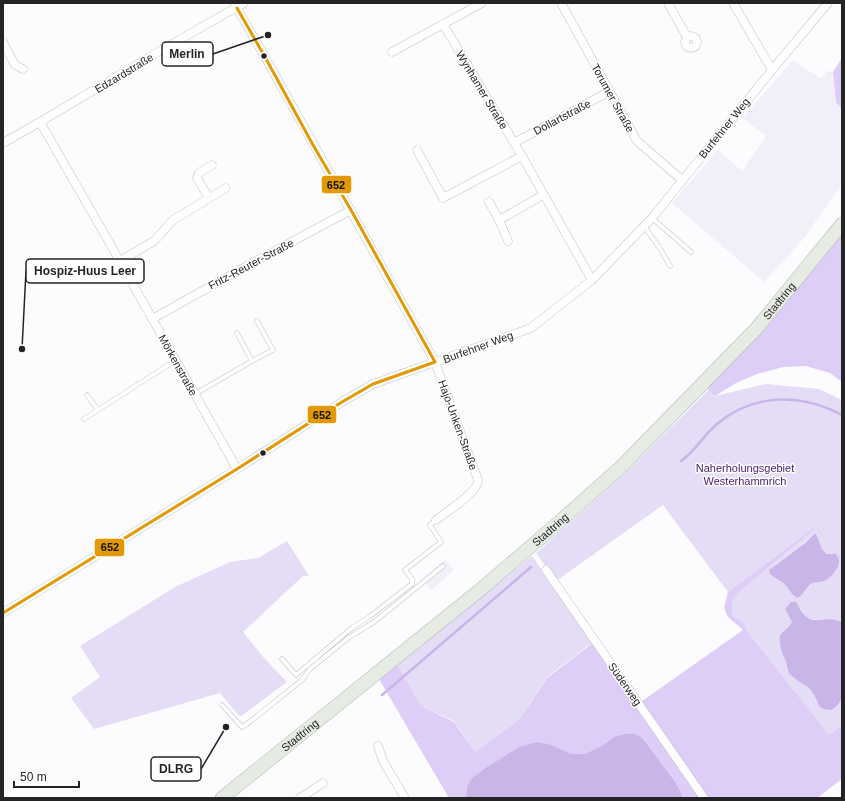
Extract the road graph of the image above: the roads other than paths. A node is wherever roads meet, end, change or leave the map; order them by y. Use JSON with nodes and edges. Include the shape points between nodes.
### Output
{"nodes":[{"id":1,"x":244,"y":3,"type":"edge"},
{"id":2,"x":482,"y":3,"type":"edge"},
{"id":3,"x":560,"y":3,"type":"edge"},
{"id":4,"x":668,"y":3,"type":"edge"},
{"id":5,"x":733,"y":3,"type":"edge"},
{"id":6,"x":828,"y":3,"type":"edge"},
{"id":7,"x":235,"y":5,"type":"edge"},
{"id":8,"x":443,"y":24,"type":"junction"},
{"id":9,"x":687,"y":37,"type":"dead end"},
{"id":10,"x":3,"y":42,"type":"edge"},
{"id":11,"x":392,"y":52,"type":"dead end"},
{"id":12,"x":23,"y":69,"type":"dead end"},
{"id":13,"x":772,"y":70,"type":"junction"},
{"id":14,"x":610,"y":91,"type":"junction"},
{"id":15,"x":40,"y":122,"type":"junction"},
{"id":16,"x":3,"y":143,"type":"edge"},
{"id":17,"x":514,"y":143,"type":"junction"},
{"id":18,"x":417,"y":150,"type":"dead end"},
{"id":19,"x":522,"y":156,"type":"junction"},
{"id":20,"x":212,"y":164,"type":"dead end"},
{"id":21,"x":682,"y":180,"type":"junction"},
{"id":22,"x":226,"y":188,"type":"dead end"},
{"id":23,"x":543,"y":195,"type":"junction"},
{"id":24,"x":209,"y":198,"type":"junction"},
{"id":25,"x":489,"y":202,"type":"dead end"},
{"id":26,"x":351,"y":210,"type":"junction"},
{"id":27,"x":652,"y":218,"type":"junction"},
{"id":28,"x":499,"y":220,"type":"junction"},
{"id":29,"x":842,"y":224,"type":"edge"},
{"id":30,"x":644,"y":226,"type":"junction"},
{"id":31,"x":508,"y":240,"type":"dead end"},
{"id":32,"x":691,"y":252,"type":"dead end"},
{"id":33,"x":120,"y":261,"type":"junction"},
{"id":34,"x":670,"y":266,"type":"dead end"},
{"id":35,"x":592,"y":280,"type":"junction"},
{"id":36,"x":152,"y":319,"type":"junction"},
{"id":37,"x":257,"y":322,"type":"dead end"},
{"id":38,"x":236,"y":333,"type":"dead end"},
{"id":39,"x":176,"y":360,"type":"junction"},
{"id":40,"x":252,"y":361,"type":"junction"},
{"id":41,"x":435,"y":362,"type":"junction"},
{"id":42,"x":195,"y":394,"type":"junction"},
{"id":43,"x":87,"y":395,"type":"dead end"},
{"id":44,"x":98,"y":410,"type":"junction"},
{"id":45,"x":84,"y":419,"type":"dead end"},
{"id":46,"x":237,"y":469,"type":"junction"},
{"id":47,"x":436,"y":520,"type":"joint"},
{"id":48,"x":443,"y":566,"type":"dead end"},
{"id":49,"x":546,"y":570,"type":"dead end"},
{"id":50,"x":412,"y":579,"type":"junction"},
{"id":51,"x":418,"y":587,"type":"junction"},
{"id":52,"x":3,"y":613,"type":"edge"},
{"id":53,"x":282,"y":659,"type":"dead end"},
{"id":54,"x":222,"y":705,"type":"dead end"},
{"id":55,"x":378,"y":746,"type":"dead end"},
{"id":56,"x":324,"y":783,"type":"dead end"},
{"id":57,"x":222,"y":798,"type":"edge"},
{"id":58,"x":300,"y":798,"type":"edge"},
{"id":59,"x":405,"y":798,"type":"edge"},
{"id":60,"x":704,"y":798,"type":"edge"}],
"edges":[{"from":1,"to":7,"type":"street","name":"Edzardstraße"},
{"from":2,"to":8,"type":"street"},
{"from":3,"to":14,"type":"street","name":"Torumer Straße"},
{"from":4,"to":9,"type":"street"},
{"from":5,"to":13,"type":"street"},
{"from":6,"to":13,"type":"street","name":"Burfehner Weg"},
{"from":7,"to":15,"type":"street","name":"Edzardstraße"},
{"from":7,"to":26,"type":"street","name":"Hajo-Unken-Straße"},
{"from":8,"to":11,"type":"street"},
{"from":8,"to":17,"type":"street","name":"Wynhamer Straße"},
{"from":10,"to":12,"type":"street","via":[[16,65]]},
{"from":13,"to":21,"type":"street","name":"Burfehner Weg"},
{"from":14,"to":17,"type":"street","name":"Dollartstraße"},
{"from":14,"to":21,"type":"street","name":"Torumer Straße","via":[[637,141]]},
{"from":15,"to":16,"type":"street","name":"Edzardstraße"},
{"from":15,"to":33,"type":"street","name":"Mörkenstraße"},
{"from":17,"to":19,"type":"street","name":"Wynhamer Straße"},
{"from":18,"to":19,"type":"street","via":[[443,198]]},
{"from":19,"to":23,"type":"street","name":"Wynhamer Straße"},
{"from":20,"to":24,"type":"street","via":[[199,173],[197,178]]},
{"from":21,"to":27,"type":"street","name":"Burfehner Weg"},
{"from":22,"to":24,"type":"street"},
{"from":23,"to":28,"type":"street"},
{"from":23,"to":35,"type":"street","name":"Wynhamer Straße"},
{"from":24,"to":33,"type":"street","via":[[173,220],[154,241]]},
{"from":25,"to":28,"type":"street"},
{"from":26,"to":36,"type":"street","name":"Fritz-Reuter-Straße"},
{"from":26,"to":41,"type":"street","name":"Hajo-Unken-Straße"},
{"from":27,"to":30,"type":"street","name":"Burfehner Weg"},
{"from":27,"to":32,"type":"lane"},
{"from":28,"to":31,"type":"street"},
{"from":29,"to":57,"type":"highway","name":"Stadtring","via":[[756,329],[621,467],[480,590]]},
{"from":30,"to":34,"type":"lane"},
{"from":30,"to":35,"type":"street","name":"Burfehner Weg"},
{"from":33,"to":36,"type":"street","name":"Mörkenstraße"},
{"from":35,"to":41,"type":"street","name":"Burfehner Weg","via":[[531,328]]},
{"from":36,"to":39,"type":"street","name":"Mörkenstraße"},
{"from":37,"to":40,"type":"lane","via":[[273,350]]},
{"from":38,"to":40,"type":"lane"},
{"from":39,"to":42,"type":"street","name":"Mörkenstraße"},
{"from":39,"to":44,"type":"lane"},
{"from":40,"to":42,"type":"lane"},
{"from":41,"to":46,"type":"street","name":"Burfehner Weg","via":[[362,390]]},
{"from":41,"to":47,"type":"street","name":"Hajo-Unken-Straße","via":[[478,480],[472,493]]},
{"from":42,"to":46,"type":"street","name":"Mörkenstraße"},
{"from":43,"to":44,"type":"lane"},
{"from":44,"to":45,"type":"lane"},
{"from":46,"to":52,"type":"street","name":"Burfehner Weg"},
{"from":47,"to":50,"type":"lane","via":[[430,525],[441,542],[406,570]]},
{"from":48,"to":51,"type":"lane"},
{"from":49,"to":60,"type":"street","name":"Süderweg"},
{"from":50,"to":51,"type":"lane"},
{"from":50,"to":53,"type":"lane","via":[[412,584],[296,675]]},
{"from":51,"to":54,"type":"lane","via":[[374,622],[348,638],[310,669],[302,680],[247,724],[242,727]]},
{"from":55,"to":59,"type":"street","via":[[383,761]]},
{"from":56,"to":58,"type":"street"}]}
